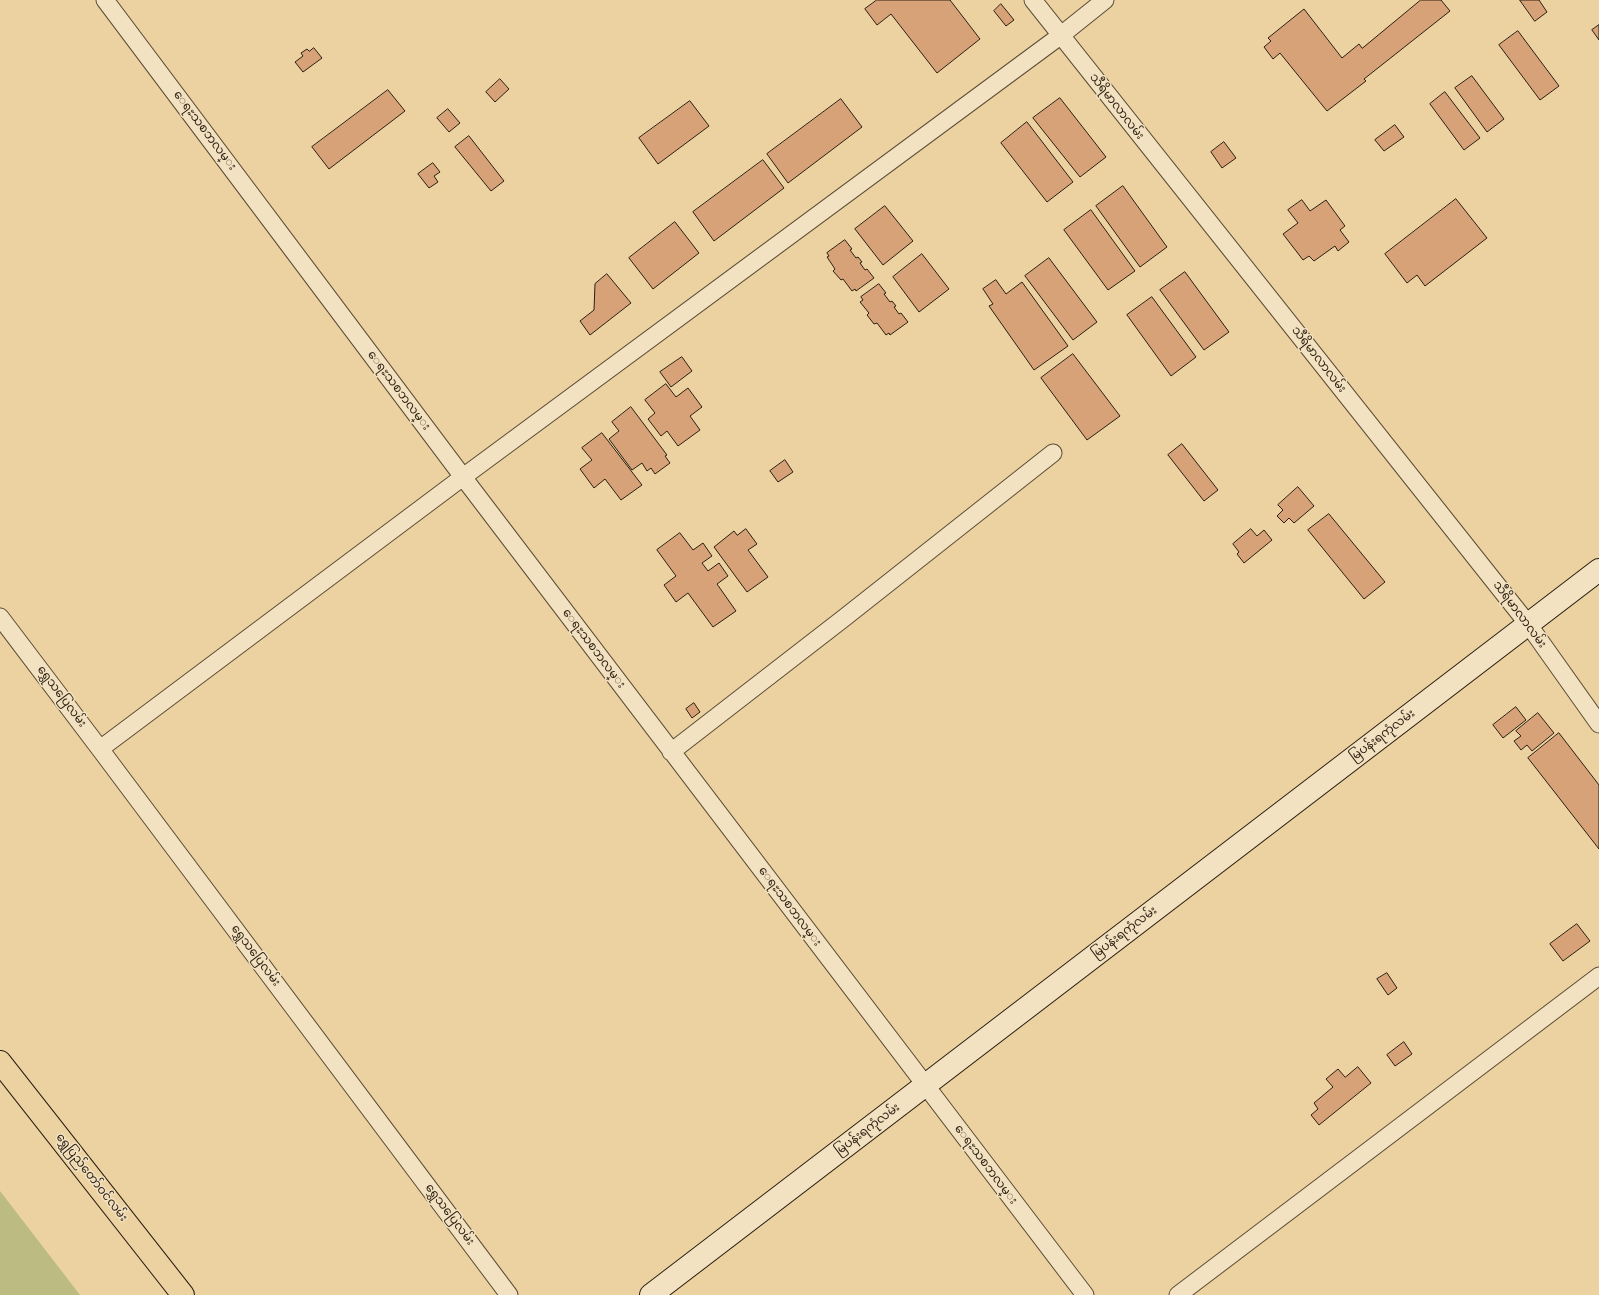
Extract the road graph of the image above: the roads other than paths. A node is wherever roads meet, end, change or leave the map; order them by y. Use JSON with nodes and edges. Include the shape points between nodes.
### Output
{"nodes":[{"id":1,"x":105,"y":0,"type":"edge"},
{"id":2,"x":1033,"y":0,"type":"edge"},
{"id":3,"x":1105,"y":0,"type":"edge"},
{"id":4,"x":1060,"y":36,"type":"junction"},
{"id":5,"x":1053,"y":453,"type":"dead end"},
{"id":6,"x":463,"y":478,"type":"junction"},
{"id":7,"x":1599,"y":570,"type":"edge"},
{"id":8,"x":0,"y":617,"type":"edge"},
{"id":9,"x":1528,"y":624,"type":"junction"},
{"id":10,"x":1599,"y":724,"type":"edge"},
{"id":11,"x":100,"y":749,"type":"junction"},
{"id":12,"x":671,"y":752,"type":"junction"},
{"id":13,"x":1599,"y":976,"type":"edge"},
{"id":14,"x":0,"y":1062,"type":"edge"},
{"id":15,"x":925,"y":1086,"type":"junction"},
{"id":16,"x":183,"y":1295,"type":"edge"},
{"id":17,"x":509,"y":1295,"type":"edge"},
{"id":18,"x":651,"y":1295,"type":"edge"},
{"id":19,"x":1085,"y":1295,"type":"edge"},
{"id":20,"x":1178,"y":1295,"type":"edge"}],
"edges":[{"from":1,"to":6,"type":"street","name":"ေရႊသစၥာလမ္း"},
{"from":2,"to":4,"type":"street","name":"သီရိမာလာလမ်း"},
{"from":3,"to":4,"type":"street"},
{"from":4,"to":6,"type":"street"},
{"from":4,"to":9,"type":"street","name":"သီရိမာလာလမ်း"},
{"from":5,"to":12,"type":"street"},
{"from":6,"to":11,"type":"street"},
{"from":6,"to":12,"type":"street","name":"ေရႊသစၥာလမ္း"},
{"from":7,"to":9,"type":"street","name":"မြပန်းရကုံလမ်း"},
{"from":8,"to":11,"type":"street","name":"ရွှေသပြေလမ်း"},
{"from":9,"to":10,"type":"street","name":"သီရိမာလာလမ်း"},
{"from":9,"to":15,"type":"street","name":"မြပန်းရကုံလမ်း"},
{"from":11,"to":17,"type":"street","name":"ရွှေသပြေလမ်း"},
{"from":12,"to":15,"type":"street","name":"ေရႊသစၥာလမ္း"},
{"from":13,"to":20,"type":"street"},
{"from":14,"to":16,"type":"main road","name":"ရွှေပြည်တော်ဝင်လမ်း"},
{"from":15,"to":18,"type":"street","name":"မြပန်းရကုံလမ်း"},
{"from":15,"to":19,"type":"street","name":"ေရႊသစၥာလမ္း"}]}
